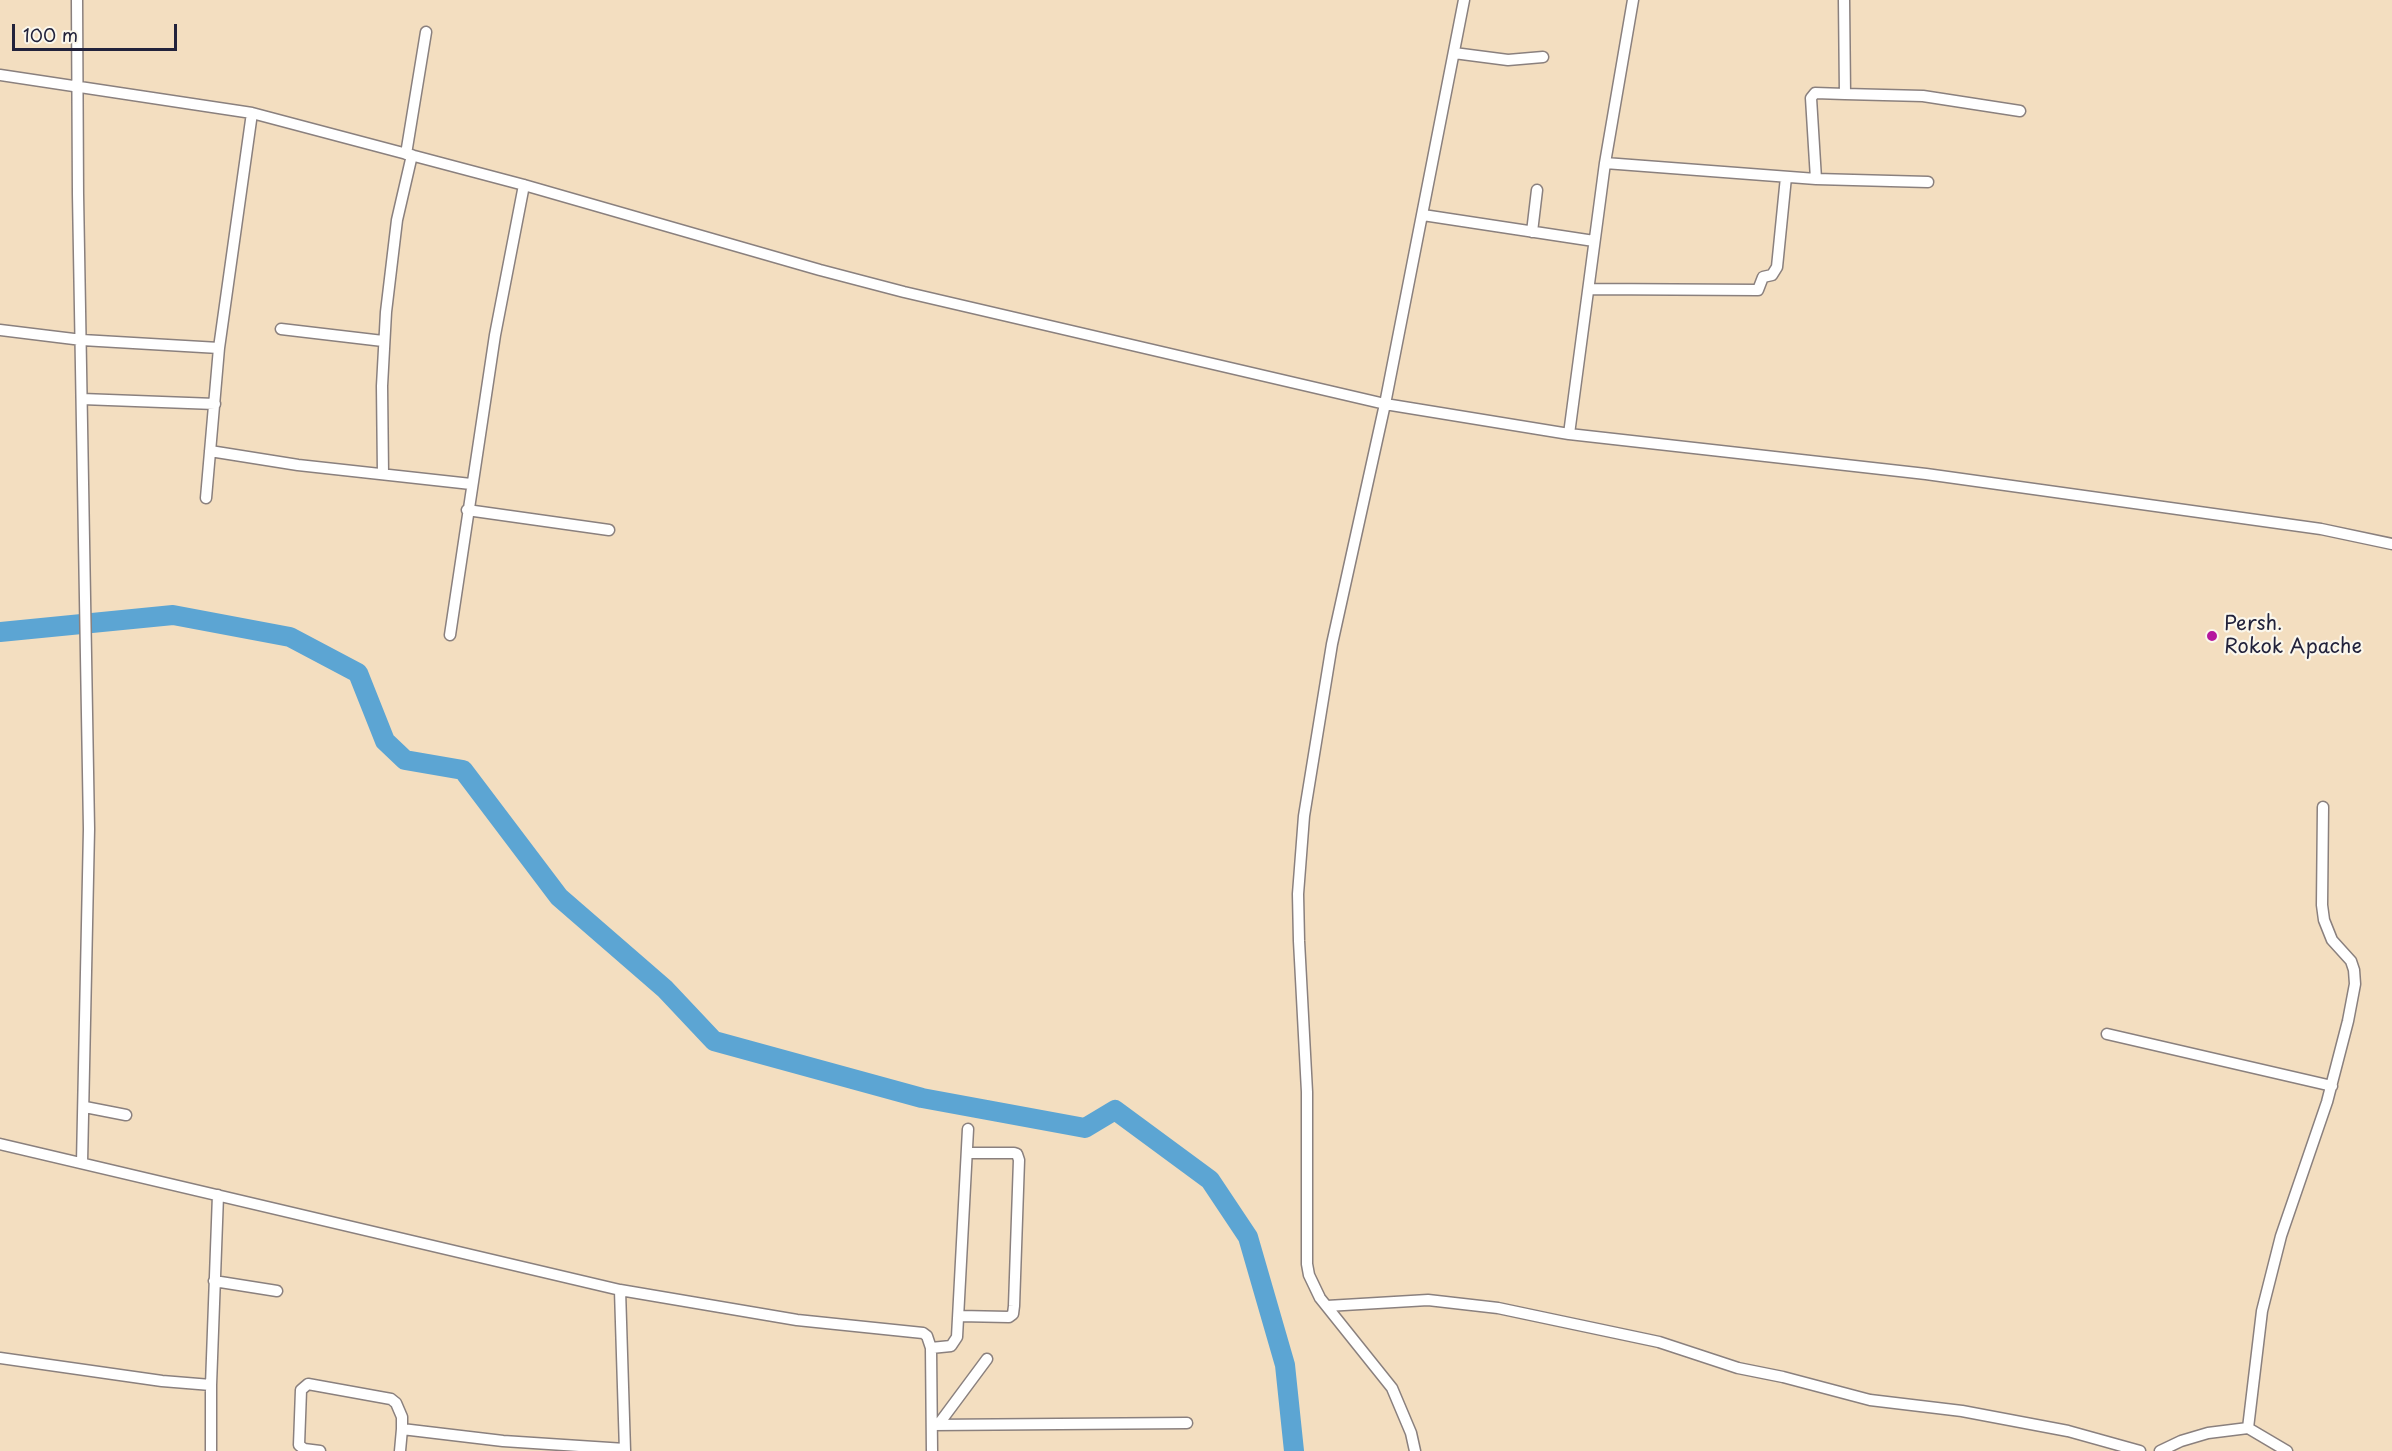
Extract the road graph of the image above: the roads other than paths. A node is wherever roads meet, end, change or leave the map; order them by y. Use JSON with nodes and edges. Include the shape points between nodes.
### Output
{"nodes":[{"id":1,"x":77,"y":0,"type":"edge"},
{"id":2,"x":1464,"y":0,"type":"edge"},
{"id":3,"x":1633,"y":0,"type":"edge"},
{"id":4,"x":1844,"y":0,"type":"edge"},
{"id":5,"x":426,"y":32,"type":"dead end"},
{"id":6,"x":1454,"y":53,"type":"junction"},
{"id":7,"x":1543,"y":57,"type":"dead end"},
{"id":8,"x":0,"y":75,"type":"edge"},
{"id":9,"x":77,"y":85,"type":"junction"},
{"id":10,"x":1845,"y":94,"type":"junction"},
{"id":11,"x":2020,"y":111,"type":"dead end"},
{"id":12,"x":252,"y":113,"type":"junction"},
{"id":13,"x":409,"y":154,"type":"junction"},
{"id":14,"x":1605,"y":163,"type":"junction"},
{"id":15,"x":1786,"y":177,"type":"junction"},
{"id":16,"x":1816,"y":179,"type":"junction"},
{"id":17,"x":1928,"y":182,"type":"dead end"},
{"id":18,"x":524,"y":185,"type":"junction"},
{"id":19,"x":1537,"y":190,"type":"dead end"},
{"id":20,"x":1423,"y":215,"type":"junction"},
{"id":21,"x":1532,"y":232,"type":"junction"},
{"id":22,"x":1594,"y":242,"type":"junction"},
{"id":23,"x":1589,"y":289,"type":"junction"},
{"id":24,"x":281,"y":329,"type":"dead end"},
{"id":25,"x":0,"y":330,"type":"edge"},
{"id":26,"x":82,"y":340,"type":"junction"},
{"id":27,"x":383,"y":341,"type":"junction"},
{"id":28,"x":219,"y":348,"type":"junction"},
{"id":29,"x":82,"y":399,"type":"junction"},
{"id":30,"x":215,"y":404,"type":"junction"},
{"id":31,"x":1385,"y":404,"type":"junction"},
{"id":32,"x":1569,"y":434,"type":"junction"},
{"id":33,"x":210,"y":451,"type":"junction"},
{"id":34,"x":383,"y":474,"type":"junction"},
{"id":35,"x":471,"y":484,"type":"junction"},
{"id":36,"x":206,"y":498,"type":"dead end"},
{"id":37,"x":467,"y":510,"type":"junction"},
{"id":38,"x":609,"y":530,"type":"dead end"},
{"id":39,"x":2392,"y":544,"type":"edge"},
{"id":40,"x":450,"y":635,"type":"dead end"},
{"id":41,"x":2324,"y":807,"type":"dead end"},
{"id":42,"x":2107,"y":1034,"type":"dead end"},
{"id":43,"x":2332,"y":1086,"type":"junction"},
{"id":44,"x":84,"y":1107,"type":"junction"},
{"id":45,"x":126,"y":1115,"type":"dead end"},
{"id":46,"x":969,"y":1129,"type":"dead end"},
{"id":47,"x":0,"y":1144,"type":"edge"},
{"id":48,"x":968,"y":1153,"type":"junction"},
{"id":49,"x":82,"y":1162,"type":"junction"},
{"id":50,"x":218,"y":1195,"type":"junction"},
{"id":51,"x":214,"y":1281,"type":"junction"},
{"id":52,"x":277,"y":1290,"type":"dead end"},
{"id":53,"x":620,"y":1290,"type":"junction"},
{"id":54,"x":1327,"y":1306,"type":"junction"},
{"id":55,"x":959,"y":1316,"type":"junction"},
{"id":56,"x":931,"y":1348,"type":"junction"},
{"id":57,"x":0,"y":1358,"type":"edge"},
{"id":58,"x":987,"y":1359,"type":"dead end"},
{"id":59,"x":211,"y":1385,"type":"junction"},
{"id":60,"x":1187,"y":1423,"type":"dead end"},
{"id":61,"x":935,"y":1425,"type":"junction"},
{"id":62,"x":2248,"y":1428,"type":"junction"},
{"id":63,"x":402,"y":1429,"type":"junction"},
{"id":64,"x":503,"y":1446,"type":"edge"},
{"id":65,"x":625,"y":1450,"type":"edge"},
{"id":66,"x":211,"y":1451,"type":"edge"},
{"id":67,"x":320,"y":1451,"type":"edge"},
{"id":68,"x":400,"y":1451,"type":"edge"},
{"id":69,"x":932,"y":1451,"type":"edge"},
{"id":70,"x":1415,"y":1451,"type":"edge"},
{"id":71,"x":2140,"y":1451,"type":"edge"},
{"id":72,"x":2160,"y":1451,"type":"edge"},
{"id":73,"x":2287,"y":1451,"type":"edge"}],
"edges":[{"from":1,"to":9,"type":"street"},
{"from":2,"to":6,"type":"street"},
{"from":3,"to":14,"type":"street"},
{"from":4,"to":10,"type":"street"},
{"from":5,"to":13,"type":"street"},
{"from":6,"to":7,"type":"street","via":[[1508,60]]},
{"from":6,"to":20,"type":"street"},
{"from":8,"to":9,"type":"street"},
{"from":9,"to":12,"type":"street"},
{"from":9,"to":26,"type":"street"},
{"from":10,"to":11,"type":"street","via":[[1923,96]]},
{"from":10,"to":16,"type":"street","via":[[1812,95]]},
{"from":12,"to":13,"type":"street"},
{"from":12,"to":28,"type":"street"},
{"from":13,"to":18,"type":"street"},
{"from":13,"to":27,"type":"street"},
{"from":14,"to":15,"type":"street"},
{"from":14,"to":22,"type":"street"},
{"from":15,"to":16,"type":"street"},
{"from":15,"to":23,"type":"street","via":[[1777,267],[1772,275],[1763,277],[1758,290]]},
{"from":16,"to":17,"type":"street"},
{"from":18,"to":31,"type":"street","via":[[904,292]]},
{"from":18,"to":35,"type":"street"},
{"from":19,"to":21,"type":"street"},
{"from":20,"to":21,"type":"street"},
{"from":20,"to":31,"type":"street"},
{"from":21,"to":22,"type":"street"},
{"from":22,"to":23,"type":"street"},
{"from":23,"to":32,"type":"street"},
{"from":24,"to":27,"type":"street"},
{"from":25,"to":26,"type":"street"},
{"from":26,"to":28,"type":"street"},
{"from":26,"to":29,"type":"street"},
{"from":27,"to":34,"type":"street"},
{"from":28,"to":30,"type":"street"},
{"from":29,"to":30,"type":"street"},
{"from":29,"to":44,"type":"street","via":[[89,829]]},
{"from":30,"to":33,"type":"street"},
{"from":31,"to":32,"type":"street"},
{"from":31,"to":54,"type":"street","via":[[1332,644],[1308,786],[1300,865],[1299,941],[1307,1092],[1307,1264],[1313,1287]]},
{"from":32,"to":39,"type":"street","via":[[1926,474],[2321,529]]},
{"from":33,"to":34,"type":"street"},
{"from":33,"to":36,"type":"street"},
{"from":34,"to":35,"type":"street"},
{"from":35,"to":37,"type":"street"},
{"from":37,"to":38,"type":"street"},
{"from":37,"to":40,"type":"street"},
{"from":41,"to":43,"type":"street","via":[[2324,920],[2332,940],[2351,961],[2355,976]]},
{"from":42,"to":43,"type":"street"},
{"from":43,"to":62,"type":"street","via":[[2281,1236],[2262,1311]]},
{"from":44,"to":45,"type":"street"},
{"from":44,"to":49,"type":"street"},
{"from":46,"to":48,"type":"street"},
{"from":47,"to":49,"type":"street"},
{"from":48,"to":55,"type":"street"},
{"from":48,"to":55,"type":"street","via":[[1014,1153],[1018,1157],[1014,1306],[1010,1317]]},
{"from":49,"to":50,"type":"street"},
{"from":50,"to":51,"type":"street"},
{"from":50,"to":53,"type":"street"},
{"from":51,"to":52,"type":"street"},
{"from":51,"to":59,"type":"street"},
{"from":53,"to":56,"type":"street","via":[[787,1318],[922,1333]]},
{"from":53,"to":65,"type":"street"},
{"from":54,"to":70,"type":"street","via":[[1392,1388]]},
{"from":54,"to":71,"type":"street","via":[[1417,1300],[1498,1308],[1659,1342],[1738,1368],[1870,1400],[1962,1411],[2068,1431]]},
{"from":55,"to":56,"type":"street","via":[[954,1344]]},
{"from":56,"to":61,"type":"street"},
{"from":57,"to":59,"type":"street"},
{"from":58,"to":61,"type":"street"},
{"from":59,"to":66,"type":"street"},
{"from":60,"to":61,"type":"street"},
{"from":61,"to":69,"type":"street"},
{"from":62,"to":72,"type":"street","via":[[2208,1433]]},
{"from":62,"to":73,"type":"street"},
{"from":63,"to":64,"type":"street"},
{"from":63,"to":67,"type":"street","via":[[402,1417],[391,1399],[305,1385],[301,1390],[299,1446]]},
{"from":63,"to":68,"type":"street"},
{"from":64,"to":65,"type":"street"}]}
